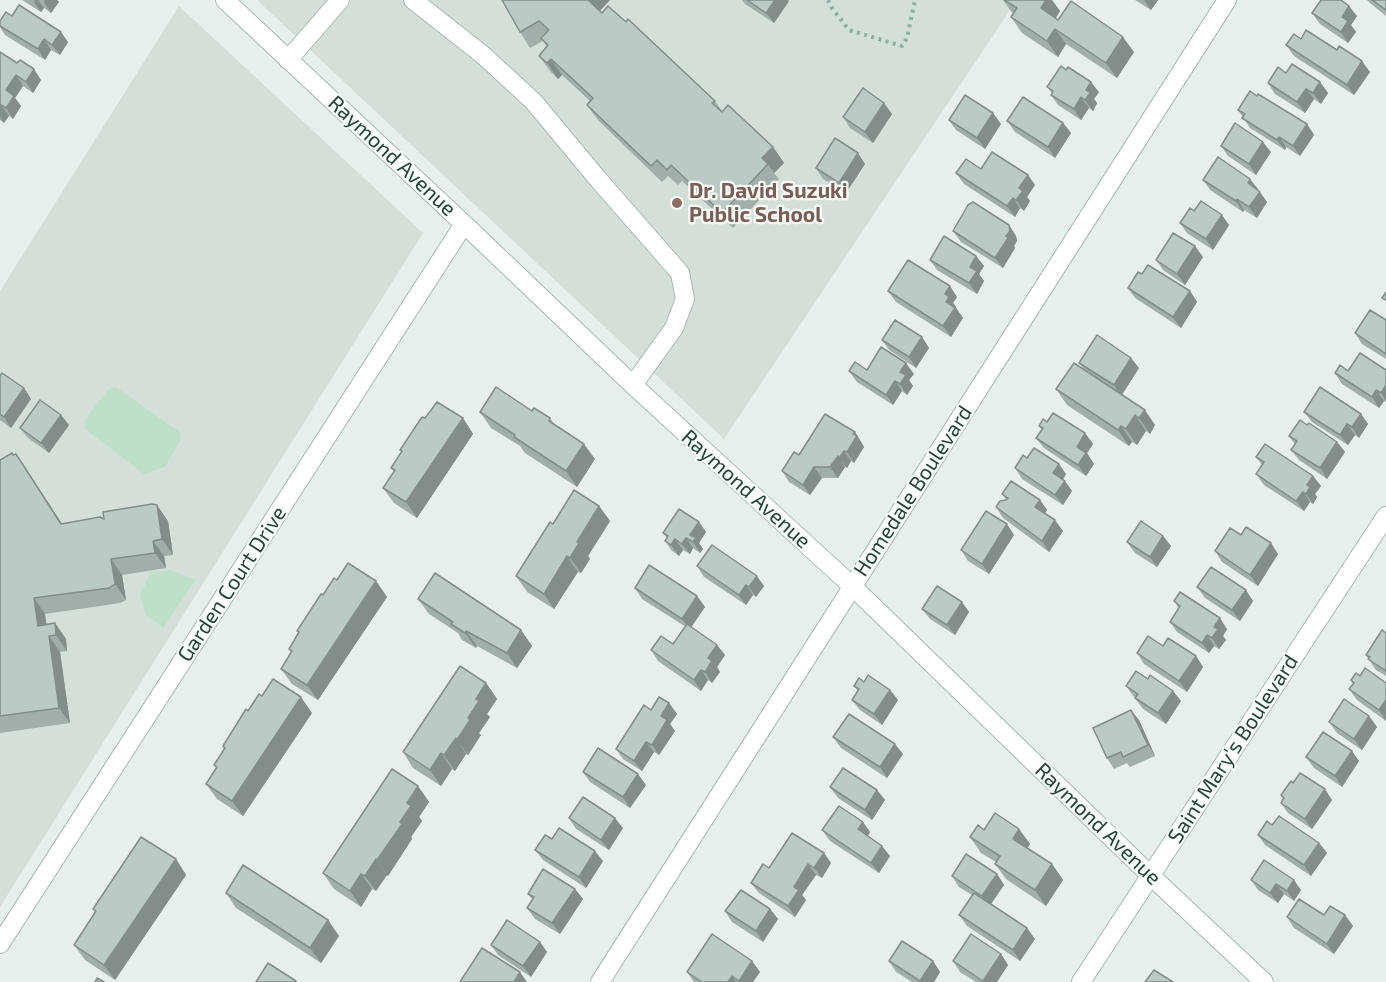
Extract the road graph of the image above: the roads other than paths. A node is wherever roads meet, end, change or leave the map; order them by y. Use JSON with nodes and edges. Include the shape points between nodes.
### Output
{"nodes":[{"id":1,"x":225,"y":0,"type":"edge"},
{"id":2,"x":340,"y":0,"type":"edge"},
{"id":3,"x":413,"y":0,"type":"edge"},
{"id":4,"x":1227,"y":0,"type":"edge"},
{"id":5,"x":288,"y":60,"type":"junction"},
{"id":6,"x":465,"y":224,"type":"junction"},
{"id":7,"x":633,"y":385,"type":"junction"},
{"id":8,"x":1386,"y":516,"type":"edge"},
{"id":9,"x":852,"y":586,"type":"junction"},
{"id":10,"x":1150,"y":875,"type":"junction"},
{"id":11,"x":0,"y":944,"type":"edge"},
{"id":12,"x":600,"y":982,"type":"edge"},
{"id":13,"x":1081,"y":982,"type":"edge"},
{"id":14,"x":1264,"y":982,"type":"edge"}],
"edges":[{"from":1,"to":5,"type":"street","name":"Raymond Avenue"},
{"from":2,"to":5,"type":"street"},
{"from":3,"to":7,"type":"street","via":[[483,55],[534,102],[680,273],[685,299],[674,328]]},
{"from":4,"to":9,"type":"street","name":"Homedale Boulevard"},
{"from":5,"to":6,"type":"street","name":"Raymond Avenue"},
{"from":6,"to":7,"type":"street","name":"Raymond Avenue"},
{"from":6,"to":11,"type":"street","name":"Garden Court Drive"},
{"from":7,"to":9,"type":"street","name":"Raymond Avenue"},
{"from":8,"to":10,"type":"street","name":"Saint Mary's Boulevard"},
{"from":9,"to":10,"type":"street","name":"Raymond Avenue"},
{"from":9,"to":12,"type":"street","name":"Homedale Boulevard"},
{"from":10,"to":13,"type":"street","name":"Saint Mary's Boulevard"},
{"from":10,"to":14,"type":"street","name":"Raymond Avenue"}]}
